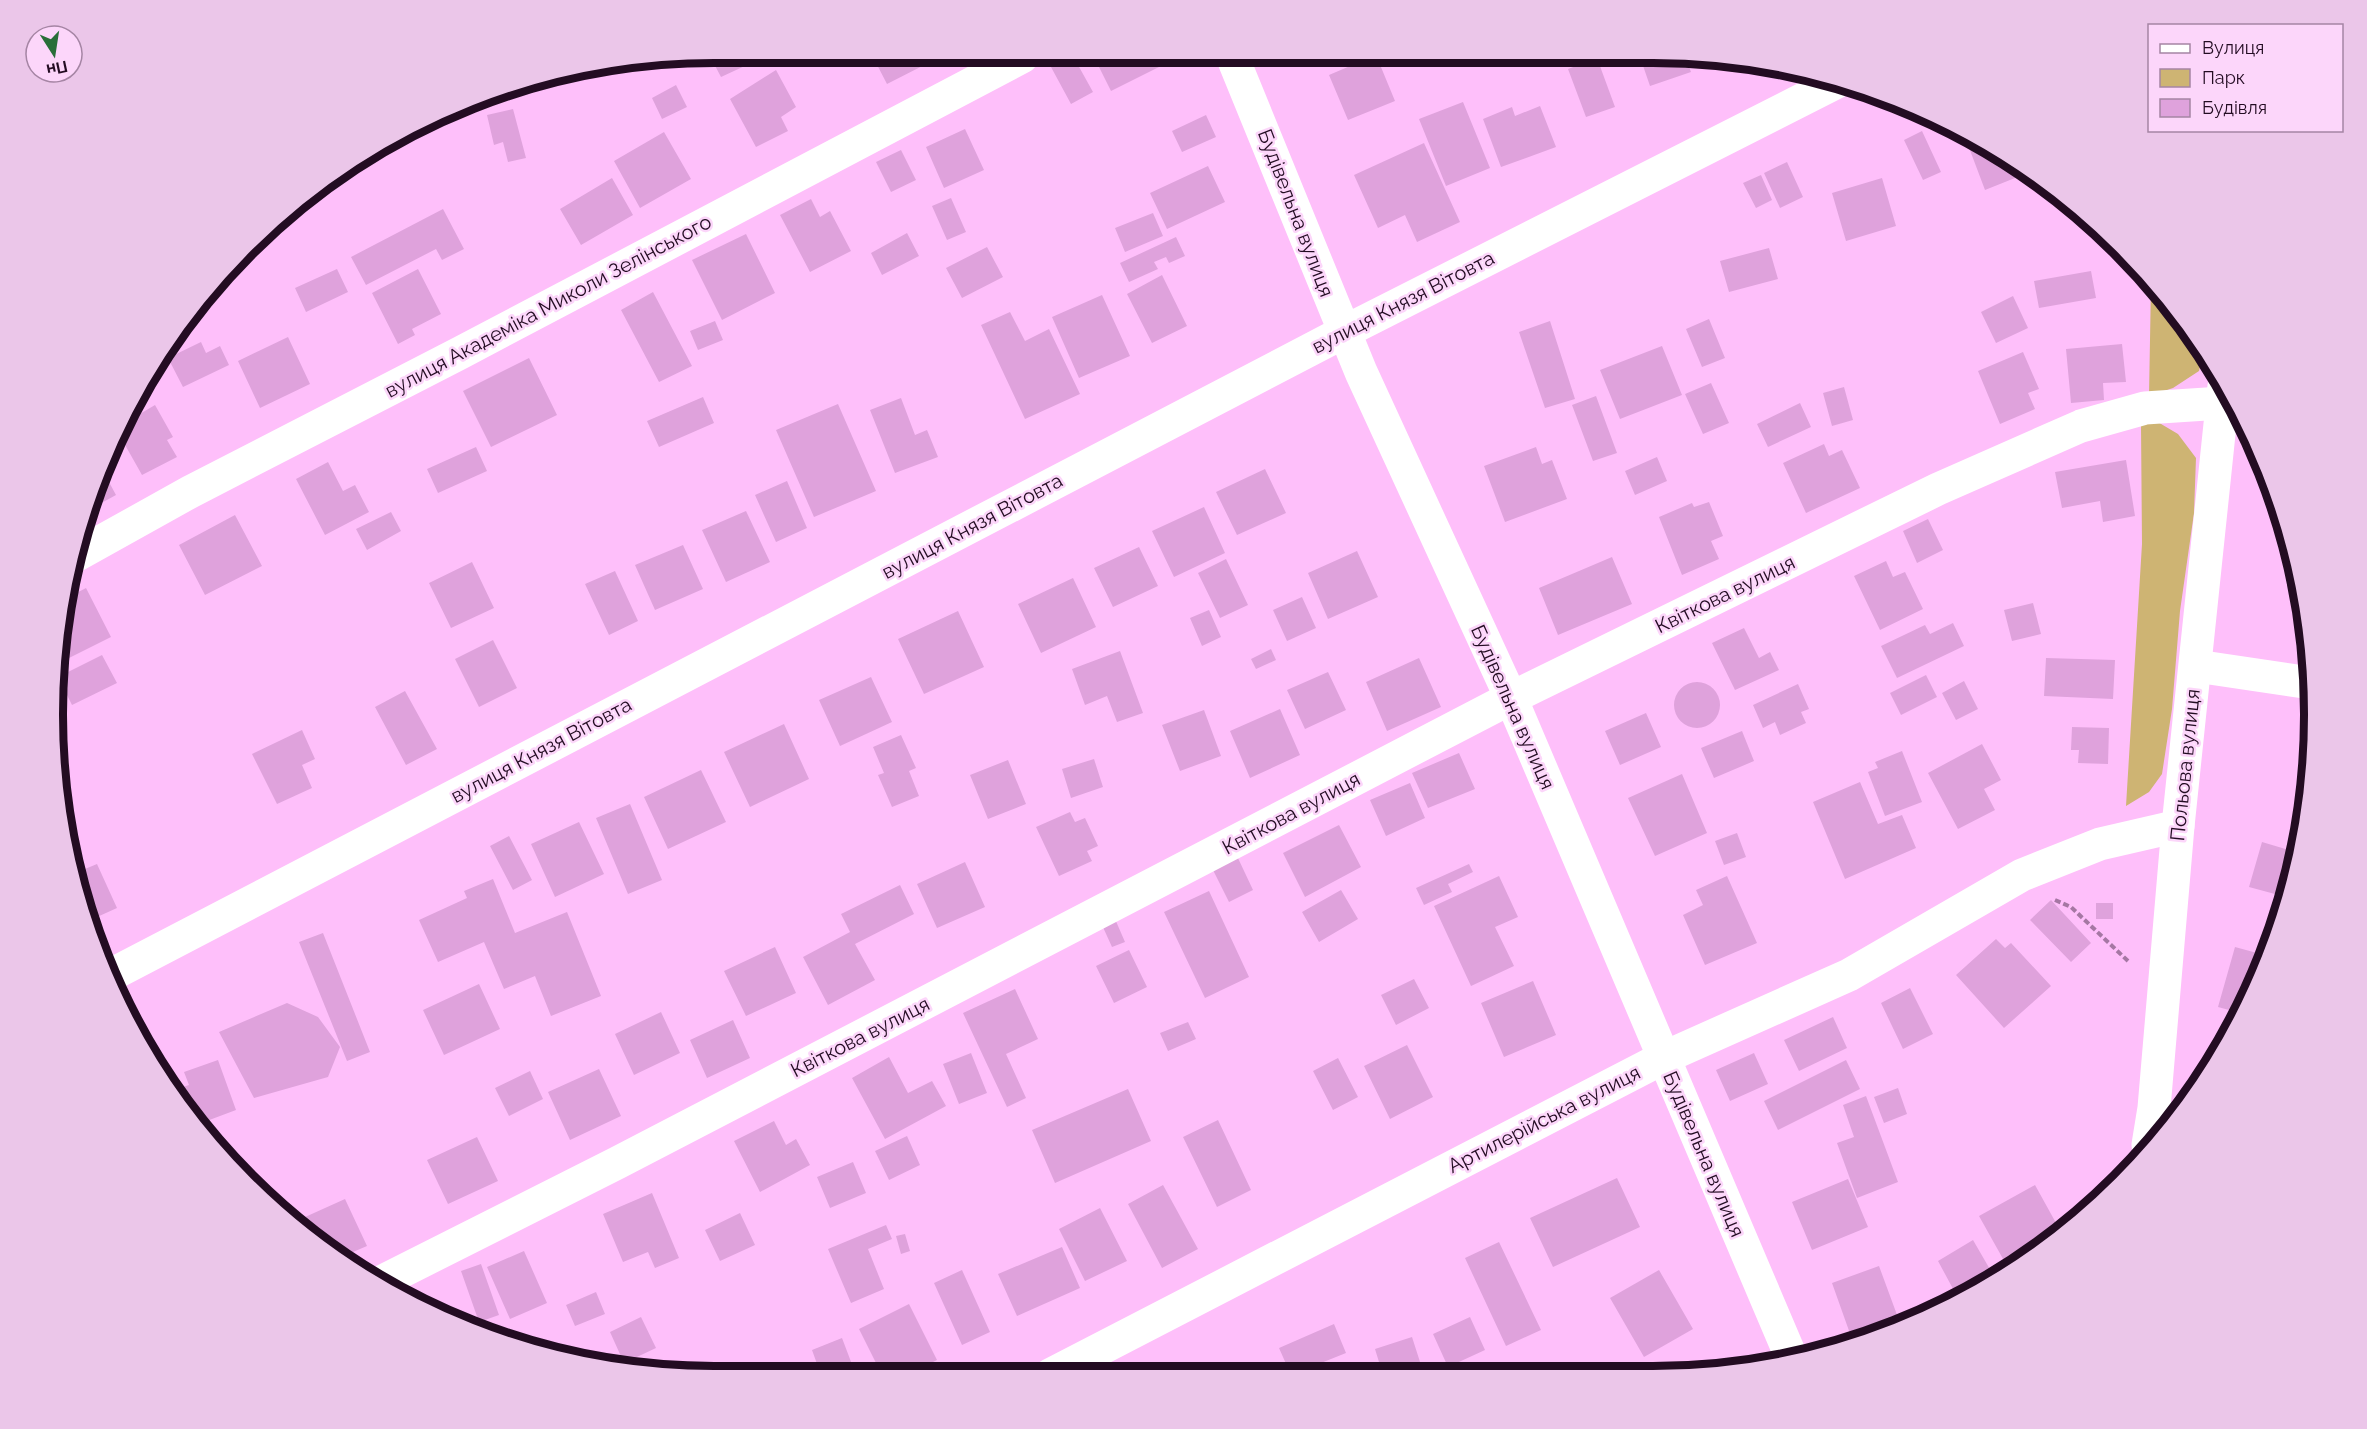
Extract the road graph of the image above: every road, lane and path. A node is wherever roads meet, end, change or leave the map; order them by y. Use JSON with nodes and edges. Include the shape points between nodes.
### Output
{"nodes":[{"id":1,"x":1011,"y":63,"type":"edge"},
{"id":2,"x":1235,"y":63,"type":"edge"},
{"id":3,"x":1827,"y":87,"type":"edge"},
{"id":4,"x":1344,"y":332,"type":"junction"},
{"id":5,"x":2220,"y":395,"type":"edge"},
{"id":6,"x":2223,"y":399,"type":"edge"},
{"id":7,"x":84,"y":551,"type":"edge"},
{"id":8,"x":2196,"y":666,"type":"junction"},
{"id":9,"x":2303,"y":682,"type":"edge"},
{"id":10,"x":1511,"y":698,"type":"junction"},
{"id":11,"x":2178,"y":826,"type":"junction"},
{"id":12,"x":2013,"y":880,"type":"junction"},
{"id":13,"x":117,"y":973,"type":"edge"},
{"id":14,"x":2163,"y":1001,"type":"junction"},
{"id":15,"x":1663,"y":1058,"type":"junction"},
{"id":16,"x":2162,"y":1114,"type":"edge"},
{"id":17,"x":388,"y":1278,"type":"edge"},
{"id":18,"x":1789,"y":1351,"type":"edge"},
{"id":19,"x":1067,"y":1366,"type":"edge"}],
"edges":[{"from":1,"to":7,"type":"street","name":"вулиця Академіка Миколи Зелінського"},
{"from":2,"to":4,"type":"street","name":"Будівельна вулиця"},
{"from":3,"to":4,"type":"street","name":"вулиця Князя Вітовта"},
{"from":4,"to":10,"type":"street","name":"Будівельна вулиця"},
{"from":4,"to":13,"type":"street","name":"вулиця Князя Вітовта"},
{"from":5,"to":10,"type":"street","name":"Квіткова вулиця","via":[[2145,408],[2081,426],[1938,489]]},
{"from":6,"to":8,"type":"street","name":"Польова вулиця"},
{"from":8,"to":9,"type":"street"},
{"from":8,"to":11,"type":"street","name":"Польова вулиця"},
{"from":10,"to":15,"type":"street","name":"Будівельна вулиця"},
{"from":10,"to":17,"type":"street","name":"Квіткова вулиця"},
{"from":11,"to":12,"type":"street","name":"Артилерійська вулиця","via":[[2100,844]]},
{"from":11,"to":14,"type":"street","name":"Польова вулиця"},
{"from":12,"to":14,"type":"path","via":[[2071,907],[2133,966]]},
{"from":12,"to":15,"type":"street","name":"Артилерійська вулиця","via":[[1849,975]]},
{"from":14,"to":16,"type":"street","name":"Польова вулиця"},
{"from":15,"to":18,"type":"street","name":"Будівельна вулиця"},
{"from":15,"to":19,"type":"street","name":"Артилерійська вулиця"}]}
